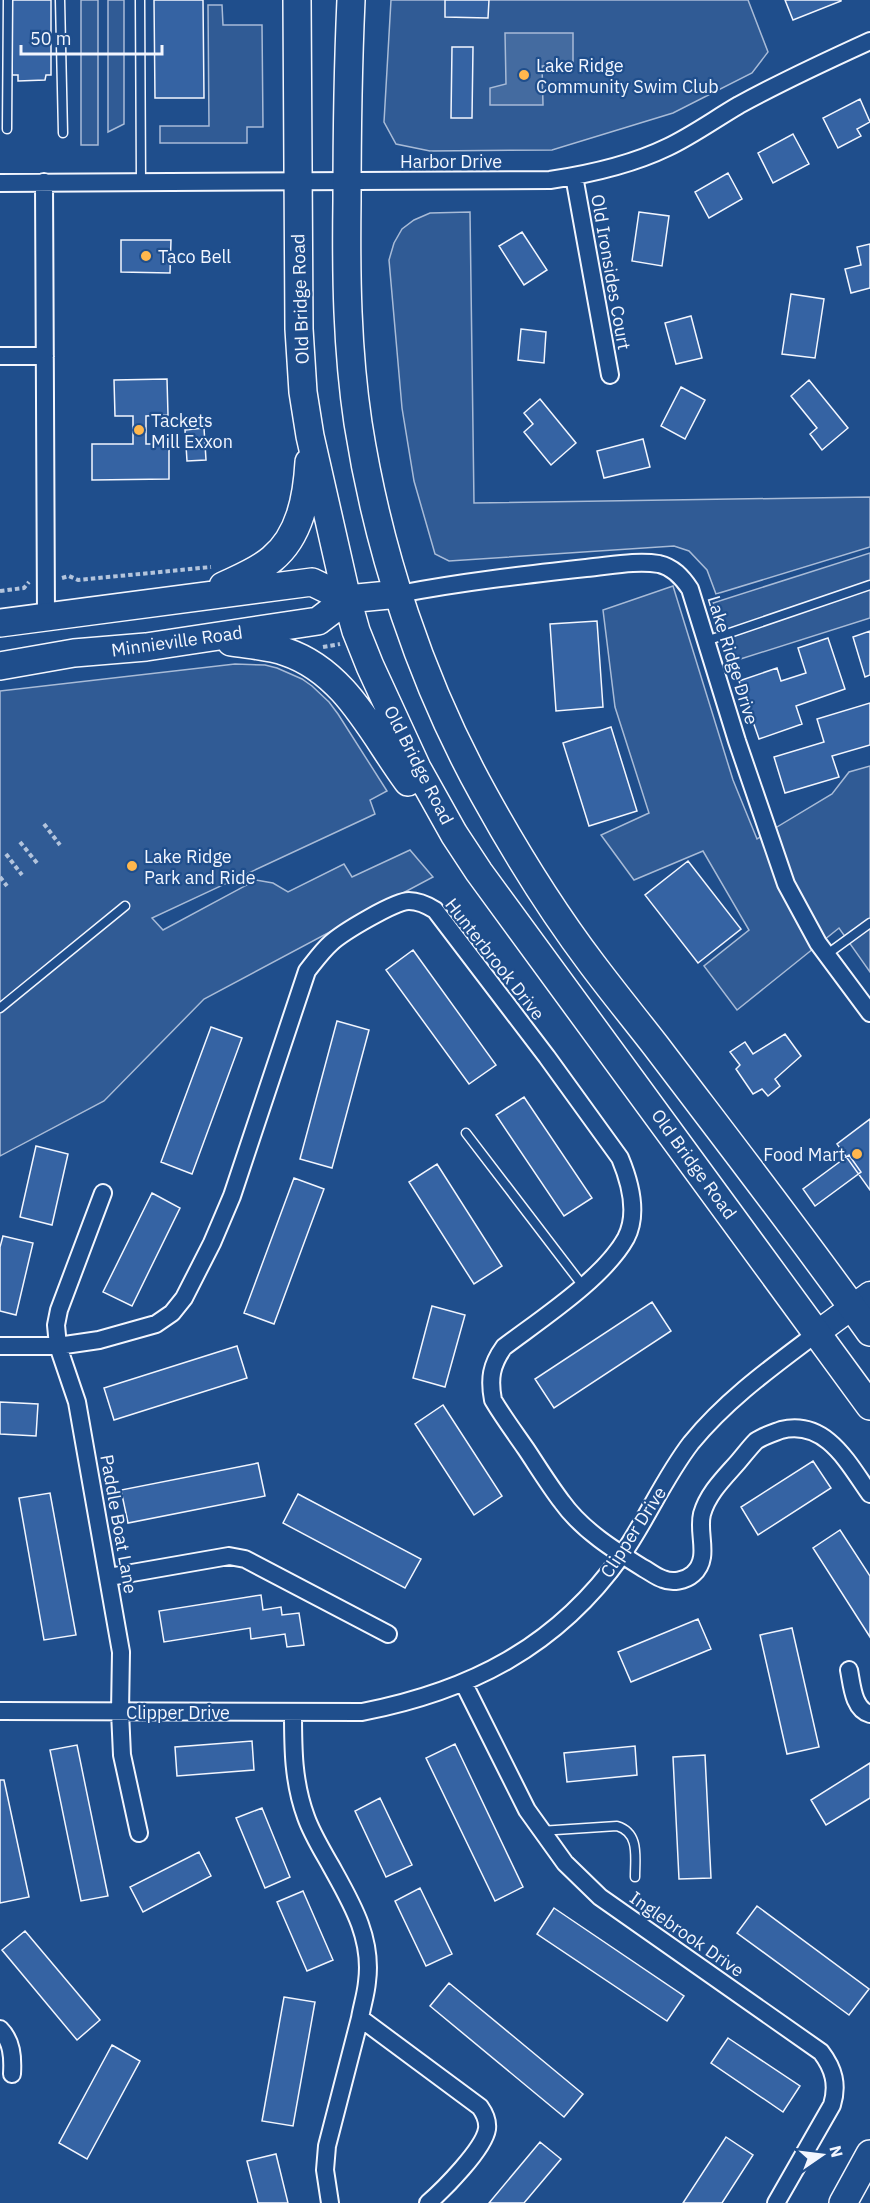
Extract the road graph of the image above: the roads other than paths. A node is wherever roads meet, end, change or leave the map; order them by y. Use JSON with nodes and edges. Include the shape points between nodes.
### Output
{"nodes":[{"id":1,"x":8,"y":0,"type":"edge"},
{"id":2,"x":60,"y":0,"type":"edge"},
{"id":3,"x":140,"y":0,"type":"edge"},
{"id":4,"x":297,"y":0,"type":"edge"},
{"id":5,"x":351,"y":0,"type":"edge"},
{"id":6,"x":870,"y":41,"type":"edge"},
{"id":7,"x":8,"y":129,"type":"dead end"},
{"id":8,"x":63,"y":133,"type":"dead end"},
{"id":9,"x":574,"y":176,"type":"junction"},
{"id":10,"x":347,"y":180,"type":"junction"},
{"id":11,"x":297,"y":181,"type":"junction"},
{"id":12,"x":44,"y":182,"type":"junction"},
{"id":13,"x":141,"y":182,"type":"junction"},
{"id":14,"x":0,"y":183,"type":"edge"},
{"id":15,"x":0,"y":356,"type":"edge"},
{"id":16,"x":45,"y":356,"type":"junction"},
{"id":17,"x":610,"y":375,"type":"dead end"},
{"id":18,"x":310,"y":436,"type":"junction"},
{"id":19,"x":870,"y":585,"type":"edge"},
{"id":20,"x":399,"y":594,"type":"junction"},
{"id":21,"x":203,"y":595,"type":"junction"},
{"id":22,"x":347,"y":599,"type":"junction"},
{"id":23,"x":46,"y":617,"type":"junction"},
{"id":24,"x":0,"y":623,"type":"edge"},
{"id":25,"x":203,"y":638,"type":"junction"},
{"id":26,"x":706,"y":641,"type":"junction"},
{"id":27,"x":0,"y":666,"type":"edge"},
{"id":28,"x":454,"y":834,"type":"junction"},
{"id":29,"x":125,"y":906,"type":"dead end"},
{"id":30,"x":870,"y":923,"type":"edge"},
{"id":31,"x":826,"y":955,"type":"junction"},
{"id":32,"x":0,"y":1008,"type":"edge"},
{"id":33,"x":870,"y":1013,"type":"edge"},
{"id":34,"x":466,"y":1133,"type":"dead end"},
{"id":35,"x":103,"y":1193,"type":"dead end"},
{"id":36,"x":583,"y":1286,"type":"junction"},
{"id":37,"x":861,"y":1301,"type":"edge"},
{"id":38,"x":870,"y":1332,"type":"edge"},
{"id":39,"x":817,"y":1333,"type":"junction"},
{"id":40,"x":0,"y":1346,"type":"edge"},
{"id":41,"x":58,"y":1346,"type":"junction"},
{"id":42,"x":870,"y":1406,"type":"edge"},
{"id":43,"x":870,"y":1494,"type":"edge"},
{"id":44,"x":622,"y":1555,"type":"junction"},
{"id":45,"x":109,"y":1577,"type":"junction"},
{"id":46,"x":388,"y":1634,"type":"dead end"},
{"id":47,"x":849,"y":1670,"type":"dead end"},
{"id":48,"x":464,"y":1683,"type":"junction"},
{"id":49,"x":0,"y":1712,"type":"edge"},
{"id":50,"x":120,"y":1712,"type":"junction"},
{"id":51,"x":293,"y":1712,"type":"junction"},
{"id":52,"x":870,"y":1714,"type":"edge"},
{"id":53,"x":540,"y":1831,"type":"junction"},
{"id":54,"x":139,"y":1833,"type":"dead end"},
{"id":55,"x":636,"y":1877,"type":"dead end"},
{"id":56,"x":360,"y":2018,"type":"junction"},
{"id":57,"x":0,"y":2029,"type":"edge"},
{"id":58,"x":12,"y":2074,"type":"dead end"},
{"id":59,"x":870,"y":2154,"type":"edge"},
{"id":60,"x":330,"y":2203,"type":"edge"},
{"id":61,"x":428,"y":2203,"type":"edge"},
{"id":62,"x":776,"y":2203,"type":"edge"},
{"id":63,"x":843,"y":2203,"type":"edge"}],
"edges":[{"from":1,"to":7,"type":"lane"},
{"from":2,"to":8,"type":"lane"},
{"from":3,"to":13,"type":"lane"},
{"from":4,"to":11,"type":"main road","name":"Old Bridge Road"},
{"from":5,"to":10,"type":"main road"},
{"from":6,"to":9,"type":"street","name":"Harbor Drive","via":[[737,106],[667,148],[622,165]]},
{"from":9,"to":10,"type":"street","name":"Harbor Drive","via":[[550,180]]},
{"from":9,"to":17,"type":"street","name":"Old Ironsides Court"},
{"from":10,"to":11,"type":"street","name":"Harbor Drive"},
{"from":10,"to":20,"type":"main road","via":[[346,290],[358,423]]},
{"from":11,"to":13,"type":"street","name":"Harbor Drive"},
{"from":11,"to":18,"type":"main road","name":"Old Bridge Road","via":[[299,329]]},
{"from":12,"to":13,"type":"street","name":"Harbor Drive"},
{"from":12,"to":14,"type":"street","name":"Harbor Drive"},
{"from":12,"to":16,"type":"street"},
{"from":15,"to":16,"type":"street"},
{"from":16,"to":23,"type":"street"},
{"from":18,"to":21,"type":"main road","via":[[304,503],[285,545],[256,570]]},
{"from":18,"to":22,"type":"main road","name":"Old Bridge Road"},
{"from":19,"to":26,"type":"lane"},
{"from":20,"to":22,"type":"main road"},
{"from":20,"to":26,"type":"street","name":"Lake Ridge Drive","via":[[480,579],[658,564],[682,577],[690,589]]},
{"from":20,"to":37,"type":"main road","via":[[451,729],[524,862],[591,963],[760,1183]]},
{"from":21,"to":22,"type":"main road","via":[[312,582]]},
{"from":21,"to":23,"type":"main road"},
{"from":22,"to":25,"type":"main road","name":"Minnieville Road","via":[[318,621]]},
{"from":22,"to":28,"type":"main road","name":"Old Bridge Road","via":[[399,732]]},
{"from":23,"to":24,"type":"main road"},
{"from":25,"to":27,"type":"main road","name":"Minnieville Road"},
{"from":25,"to":28,"type":"main road","via":[[287,652],[327,675],[357,707],[410,783]]},
{"from":26,"to":31,"type":"street","name":"Lake Ridge Drive","via":[[786,884]]},
{"from":28,"to":39,"type":"main road","name":"Old Bridge Road"},
{"from":29,"to":32,"type":"lane"},
{"from":30,"to":31,"type":"lane"},
{"from":31,"to":33,"type":"street","name":"Lake Ridge Drive"},
{"from":34,"to":36,"type":"lane"},
{"from":35,"to":41,"type":"street","name":"Paddle Boat Lane","via":[[59,1310]]},
{"from":36,"to":41,"type":"street","name":"Hunterbrook Drive","via":[[611,1259],[629,1230],[631,1193],[620,1158],[435,910],[422,902],[408,901],[396,903],[334,941],[307,971],[232,1196],[184,1298],[156,1324],[99,1340]]},
{"from":36,"to":44,"type":"street","name":"Hunterbrook Drive","via":[[504,1347],[495,1360],[490,1385],[500,1413],[563,1504]]},
{"from":37,"to":38,"type":"main road"},
{"from":37,"to":39,"type":"street","name":"Clipper Drive"},
{"from":39,"to":42,"type":"main road","name":"Old Bridge Road"},
{"from":39,"to":44,"type":"street","name":"Clipper Drive","via":[[716,1415],[690,1445]]},
{"from":40,"to":41,"type":"street","name":"Hunterbrook Drive"},
{"from":41,"to":45,"type":"street","name":"Paddle Boat Lane","via":[[77,1402]]},
{"from":43,"to":44,"type":"street","name":"Hunterbrook Drive","via":[[826,1438],[811,1431],[788,1429],[771,1433],[757,1441],[708,1498],[700,1532],[704,1554],[693,1574],[674,1581],[663,1579]]},
{"from":44,"to":48,"type":"street","name":"Clipper Drive","via":[[581,1604],[548,1635],[506,1663]]},
{"from":45,"to":46,"type":"street","via":[[229,1556],[244,1559]]},
{"from":45,"to":50,"type":"street","name":"Paddle Boat Lane","via":[[121,1652]]},
{"from":47,"to":52,"type":"street","via":[[857,1704]]},
{"from":48,"to":51,"type":"street","name":"Clipper Drive","via":[[405,1703],[362,1712]]},
{"from":48,"to":53,"type":"street","name":"Inglebrook Drive"},
{"from":49,"to":50,"type":"street","name":"Clipper Drive"},
{"from":50,"to":51,"type":"street","name":"Clipper Drive"},
{"from":50,"to":54,"type":"street","name":"Paddle Boat Lane","via":[[122,1755]]},
{"from":51,"to":56,"type":"street","via":[[294,1768],[306,1818],[363,1930],[368,1981]]},
{"from":53,"to":55,"type":"lane","via":[[624,1828],[635,1844]]},
{"from":53,"to":62,"type":"street","name":"Inglebrook Drive","via":[[565,1863],[600,1897],[821,2052],[830,2064],[835,2080],[831,2105]]},
{"from":56,"to":60,"type":"street","via":[[327,2146],[325,2170]]},
{"from":56,"to":61,"type":"street","via":[[480,2107],[486,2116],[485,2136],[461,2169]]},
{"from":57,"to":58,"type":"street","via":[[11,2048]]},
{"from":59,"to":63,"type":"main road"}]}
